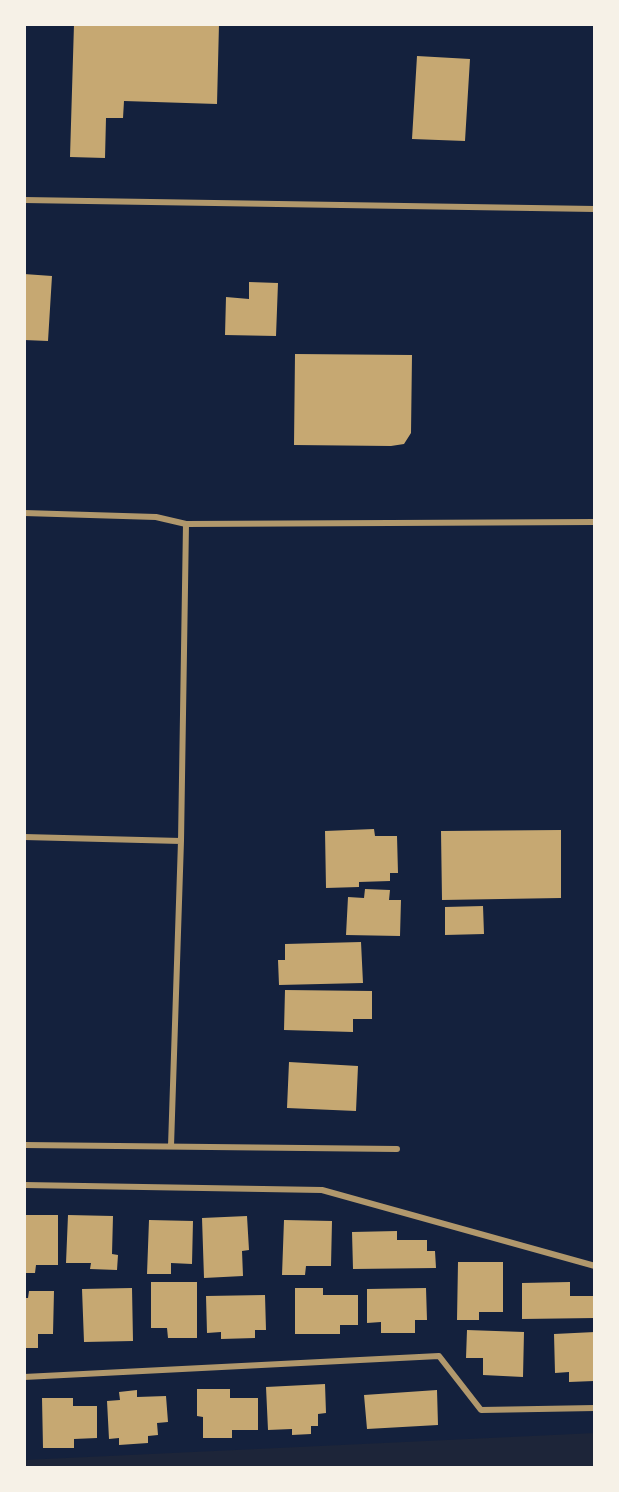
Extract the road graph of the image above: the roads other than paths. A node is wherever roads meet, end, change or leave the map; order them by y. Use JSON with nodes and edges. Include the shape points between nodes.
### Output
{"nodes":[{"id":1,"x":24,"y":200,"type":"edge"},
{"id":2,"x":595,"y":208,"type":"edge"},
{"id":3,"x":24,"y":513,"type":"edge"},
{"id":4,"x":595,"y":522,"type":"edge"},
{"id":5,"x":186,"y":524,"type":"junction"},
{"id":6,"x":24,"y":837,"type":"edge"},
{"id":7,"x":181,"y":841,"type":"junction"},
{"id":8,"x":24,"y":1145,"type":"edge"},
{"id":9,"x":171,"y":1146,"type":"junction"},
{"id":10,"x":397,"y":1149,"type":"dead end"},
{"id":11,"x":24,"y":1185,"type":"edge"},
{"id":12,"x":595,"y":1266,"type":"edge"},
{"id":13,"x":24,"y":1377,"type":"edge"},
{"id":14,"x":595,"y":1408,"type":"edge"}],
"edges":[{"from":1,"to":2,"type":"street"},
{"from":3,"to":5,"type":"street","via":[[156,517]]},
{"from":4,"to":5,"type":"street"},
{"from":5,"to":7,"type":"street"},
{"from":6,"to":7,"type":"street"},
{"from":7,"to":9,"type":"street"},
{"from":8,"to":9,"type":"street"},
{"from":9,"to":10,"type":"street"},
{"from":11,"to":12,"type":"street","via":[[322,1190]]},
{"from":13,"to":14,"type":"street","via":[[439,1356],[481,1410]]}]}
